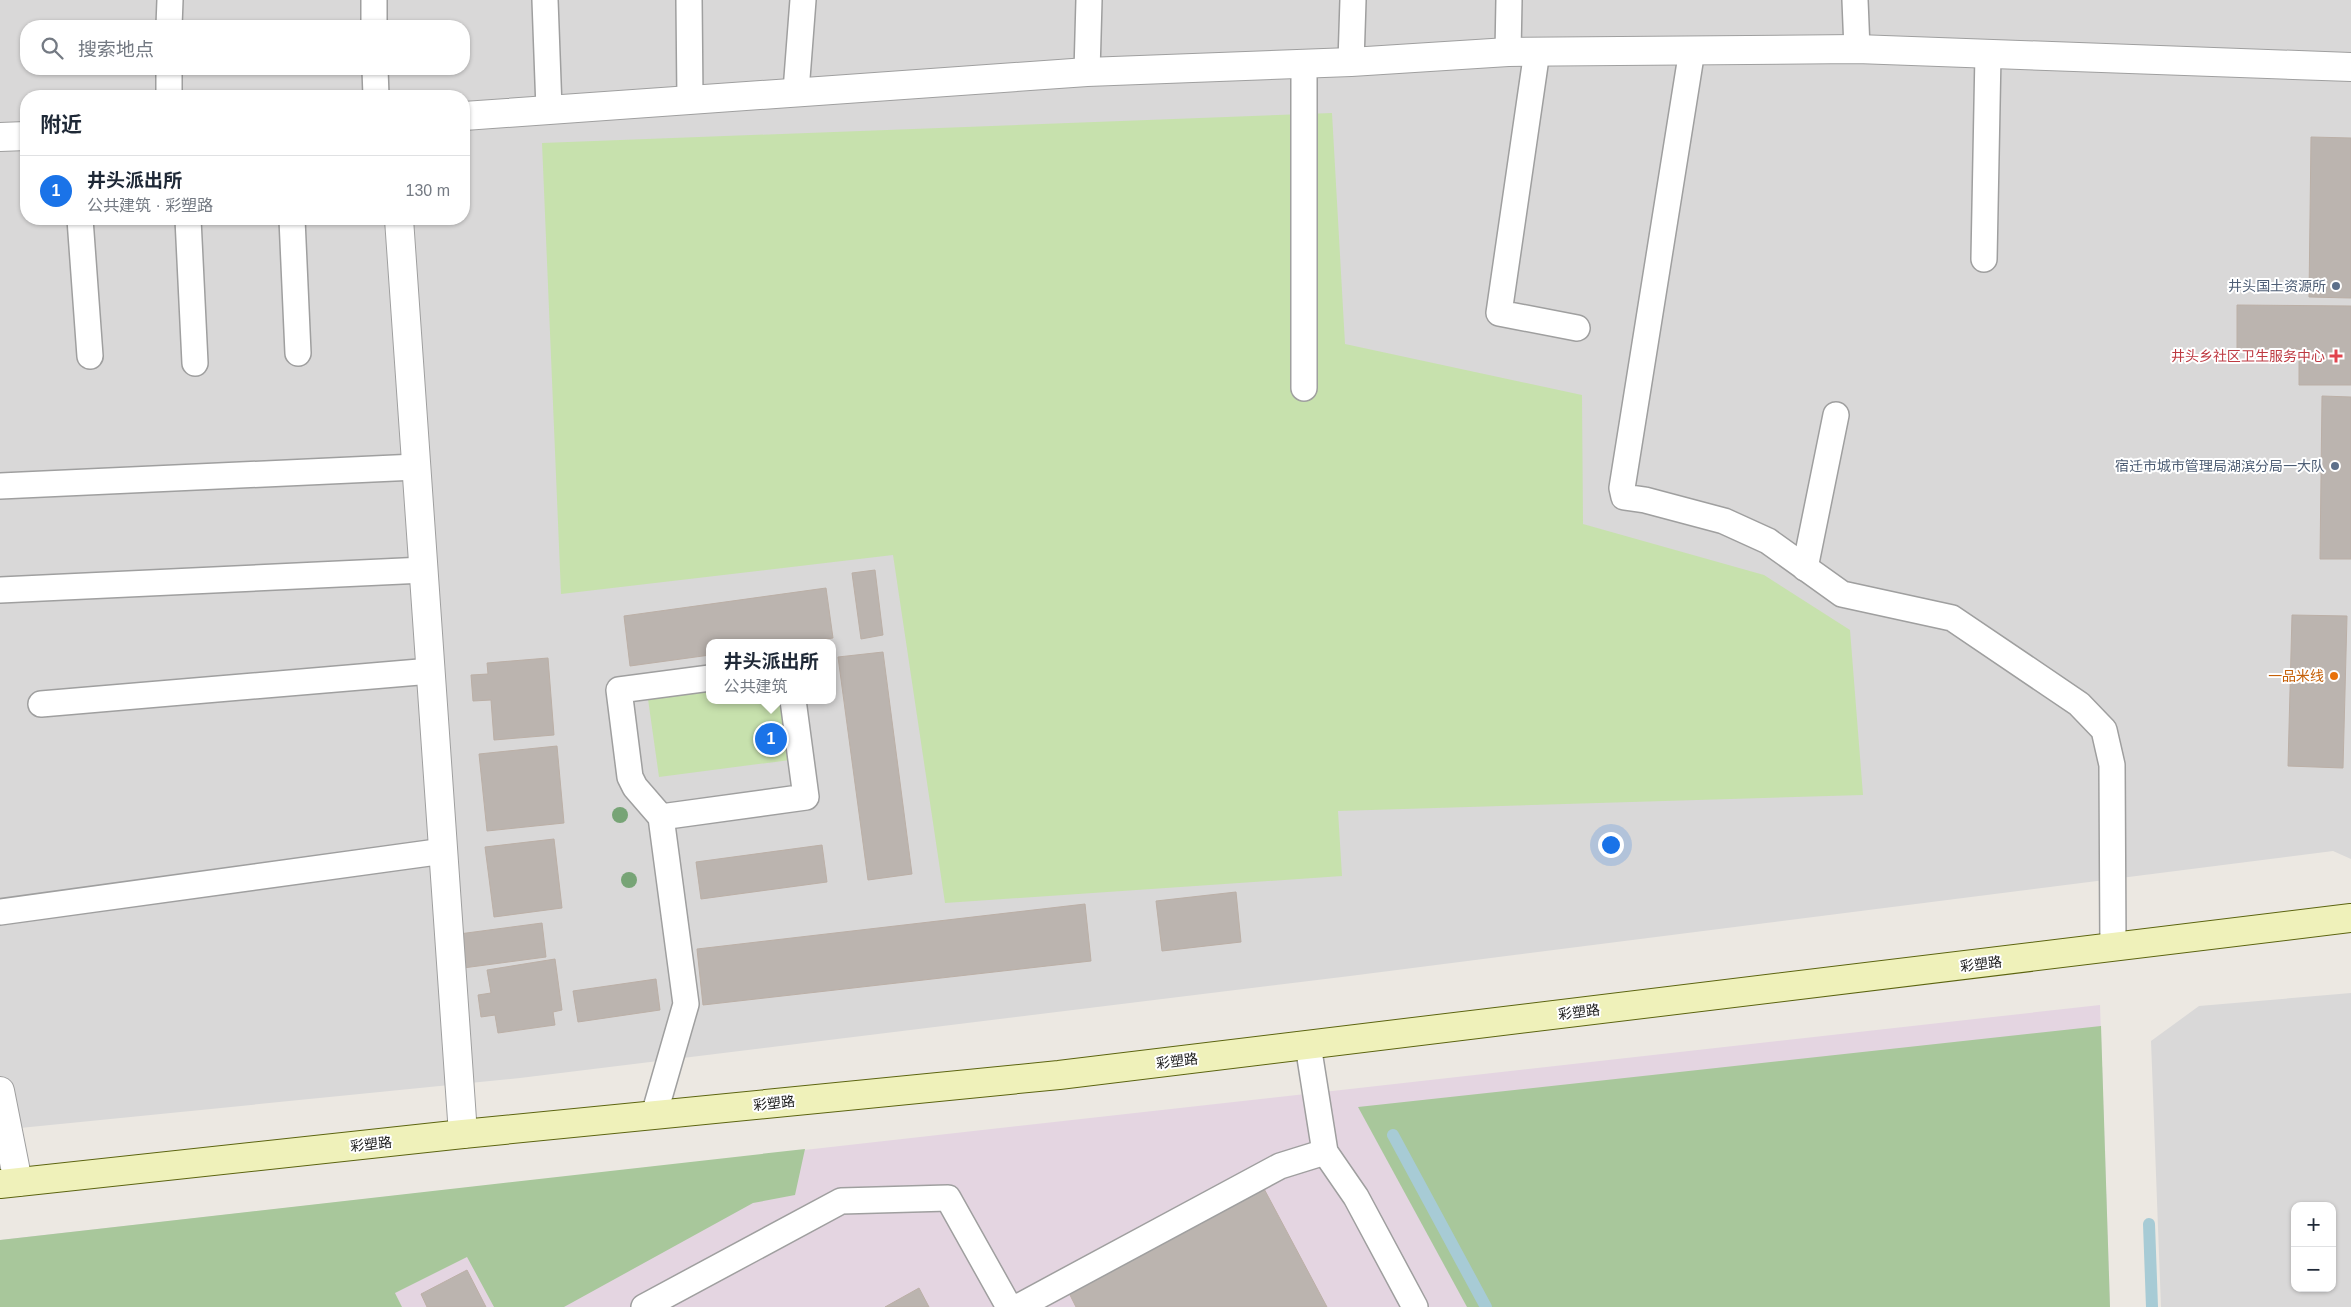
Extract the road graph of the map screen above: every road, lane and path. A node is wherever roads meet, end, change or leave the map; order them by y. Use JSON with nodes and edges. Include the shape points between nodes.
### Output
{"nodes":[{"id":1,"x":170,"y":0,"type":"edge"},
{"id":2,"x":374,"y":0,"type":"edge"},
{"id":3,"x":545,"y":0,"type":"edge"},
{"id":4,"x":689,"y":0,"type":"edge"},
{"id":5,"x":803,"y":0,"type":"edge"},
{"id":6,"x":1089,"y":0,"type":"edge"},
{"id":7,"x":1353,"y":0,"type":"edge"},
{"id":8,"x":1509,"y":0,"type":"edge"},
{"id":9,"x":1855,"y":0,"type":"edge"},
{"id":10,"x":169,"y":20,"type":"edge"},
{"id":11,"x":374,"y":20,"type":"edge"},
{"id":12,"x":1857,"y":49,"type":"junction"},
{"id":13,"x":1692,"y":50,"type":"junction"},
{"id":14,"x":1508,"y":52,"type":"junction"},
{"id":15,"x":1537,"y":52,"type":"junction"},
{"id":16,"x":1988,"y":54,"type":"junction"},
{"id":17,"x":1351,"y":62,"type":"junction"},
{"id":18,"x":1304,"y":63,"type":"junction"},
{"id":19,"x":2351,"y":67,"type":"edge"},
{"id":20,"x":1087,"y":72,"type":"junction"},
{"id":21,"x":169,"y":75,"type":"edge"},
{"id":22,"x":375,"y":75,"type":"edge"},
{"id":23,"x":169,"y":90,"type":"edge"},
{"id":24,"x":376,"y":90,"type":"edge"},
{"id":25,"x":796,"y":91,"type":"junction"},
{"id":26,"x":690,"y":99,"type":"junction"},
{"id":27,"x":549,"y":109,"type":"junction"},
{"id":28,"x":470,"y":116,"type":"edge"},
{"id":29,"x":20,"y":136,"type":"edge"},
{"id":30,"x":0,"y":137,"type":"edge"},
{"id":31,"x":80,"y":225,"type":"edge"},
{"id":32,"x":188,"y":225,"type":"edge"},
{"id":33,"x":292,"y":225,"type":"edge"},
{"id":34,"x":399,"y":225,"type":"edge"},
{"id":35,"x":1984,"y":259,"type":"dead end"},
{"id":36,"x":1577,"y":328,"type":"dead end"},
{"id":37,"x":298,"y":353,"type":"dead end"},
{"id":38,"x":90,"y":356,"type":"dead end"},
{"id":39,"x":195,"y":363,"type":"dead end"},
{"id":40,"x":1304,"y":388,"type":"dead end"},
{"id":41,"x":1836,"y":416,"type":"dead end"},
{"id":42,"x":416,"y":467,"type":"junction"},
{"id":43,"x":0,"y":486,"type":"edge"},
{"id":44,"x":1805,"y":568,"type":"junction"},
{"id":45,"x":424,"y":570,"type":"junction"},
{"id":46,"x":0,"y":590,"type":"edge"},
{"id":47,"x":430,"y":671,"type":"junction"},
{"id":48,"x":706,"y":679,"type":"edge"},
{"id":49,"x":41,"y":704,"type":"dead end"},
{"id":50,"x":794,"y":704,"type":"edge"},
{"id":51,"x":662,"y":817,"type":"junction"},
{"id":52,"x":444,"y":852,"type":"junction"},
{"id":53,"x":0,"y":912,"type":"edge"},
{"id":54,"x":2351,"y":918,"type":"edge"},
{"id":55,"x":2113,"y":947,"type":"junction"},
{"id":56,"x":1308,"y":1045,"type":"junction"},
{"id":57,"x":0,"y":1091,"type":"edge"},
{"id":58,"x":654,"y":1114,"type":"junction"},
{"id":59,"x":463,"y":1134,"type":"junction"},
{"id":60,"x":1325,"y":1152,"type":"junction"},
{"id":61,"x":9,"y":1183,"type":"edge"},
{"id":62,"x":644,"y":1307,"type":"edge"},
{"id":63,"x":1009,"y":1307,"type":"edge"},
{"id":64,"x":1018,"y":1307,"type":"edge"},
{"id":65,"x":1415,"y":1307,"type":"edge"}],
"edges":[{"from":1,"to":10,"type":"lane"},
{"from":2,"to":11,"type":"lane"},
{"from":3,"to":27,"type":"lane"},
{"from":4,"to":26,"type":"lane"},
{"from":5,"to":25,"type":"lane"},
{"from":6,"to":20,"type":"lane"},
{"from":7,"to":17,"type":"lane"},
{"from":8,"to":14,"type":"lane"},
{"from":9,"to":12,"type":"lane"},
{"from":12,"to":13,"type":"street"},
{"from":12,"to":16,"type":"street"},
{"from":13,"to":15,"type":"street"},
{"from":13,"to":44,"type":"lane","via":[[1622,488],[1624,497],[1724,521],[1768,541]]},
{"from":14,"to":15,"type":"street"},
{"from":14,"to":17,"type":"street"},
{"from":15,"to":36,"type":"lane","via":[[1499,313]]},
{"from":16,"to":19,"type":"street"},
{"from":16,"to":35,"type":"lane"},
{"from":17,"to":18,"type":"street"},
{"from":18,"to":20,"type":"street"},
{"from":18,"to":40,"type":"lane"},
{"from":20,"to":25,"type":"street"},
{"from":21,"to":23,"type":"lane"},
{"from":22,"to":24,"type":"lane"},
{"from":25,"to":26,"type":"street"},
{"from":26,"to":27,"type":"street"},
{"from":27,"to":28,"type":"street"},
{"from":29,"to":30,"type":"street"},
{"from":31,"to":38,"type":"lane"},
{"from":32,"to":39,"type":"lane"},
{"from":33,"to":37,"type":"lane"},
{"from":34,"to":42,"type":"street"},
{"from":41,"to":44,"type":"lane"},
{"from":42,"to":43,"type":"lane"},
{"from":42,"to":45,"type":"street"},
{"from":44,"to":55,"type":"lane","via":[[1842,594],[1952,618],[2079,704],[2104,730],[2112,765]]},
{"from":45,"to":46,"type":"lane"},
{"from":45,"to":47,"type":"street"},
{"from":47,"to":49,"type":"lane"},
{"from":47,"to":52,"type":"street"},
{"from":48,"to":51,"type":"lane","via":[[619,690],[630,777]]},
{"from":50,"to":51,"type":"lane","via":[[806,797]]},
{"from":51,"to":58,"type":"lane","via":[[686,1004]]},
{"from":52,"to":53,"type":"lane"},
{"from":52,"to":59,"type":"street"},
{"from":54,"to":55,"type":"street","name":"彩塑路"},
{"from":55,"to":56,"type":"street","name":"彩塑路"},
{"from":56,"to":58,"type":"street","name":"彩塑路","via":[[1059,1075]]},
{"from":56,"to":60,"type":"lane"},
{"from":57,"to":61,"type":"street"},
{"from":58,"to":59,"type":"street","name":"彩塑路"},
{"from":59,"to":61,"type":"street","name":"彩塑路"},
{"from":60,"to":64,"type":"lane","via":[[1280,1166]]},
{"from":60,"to":65,"type":"lane","via":[[1356,1197]]},
{"from":62,"to":63,"type":"lane","via":[[841,1200],[948,1198]]}]}
